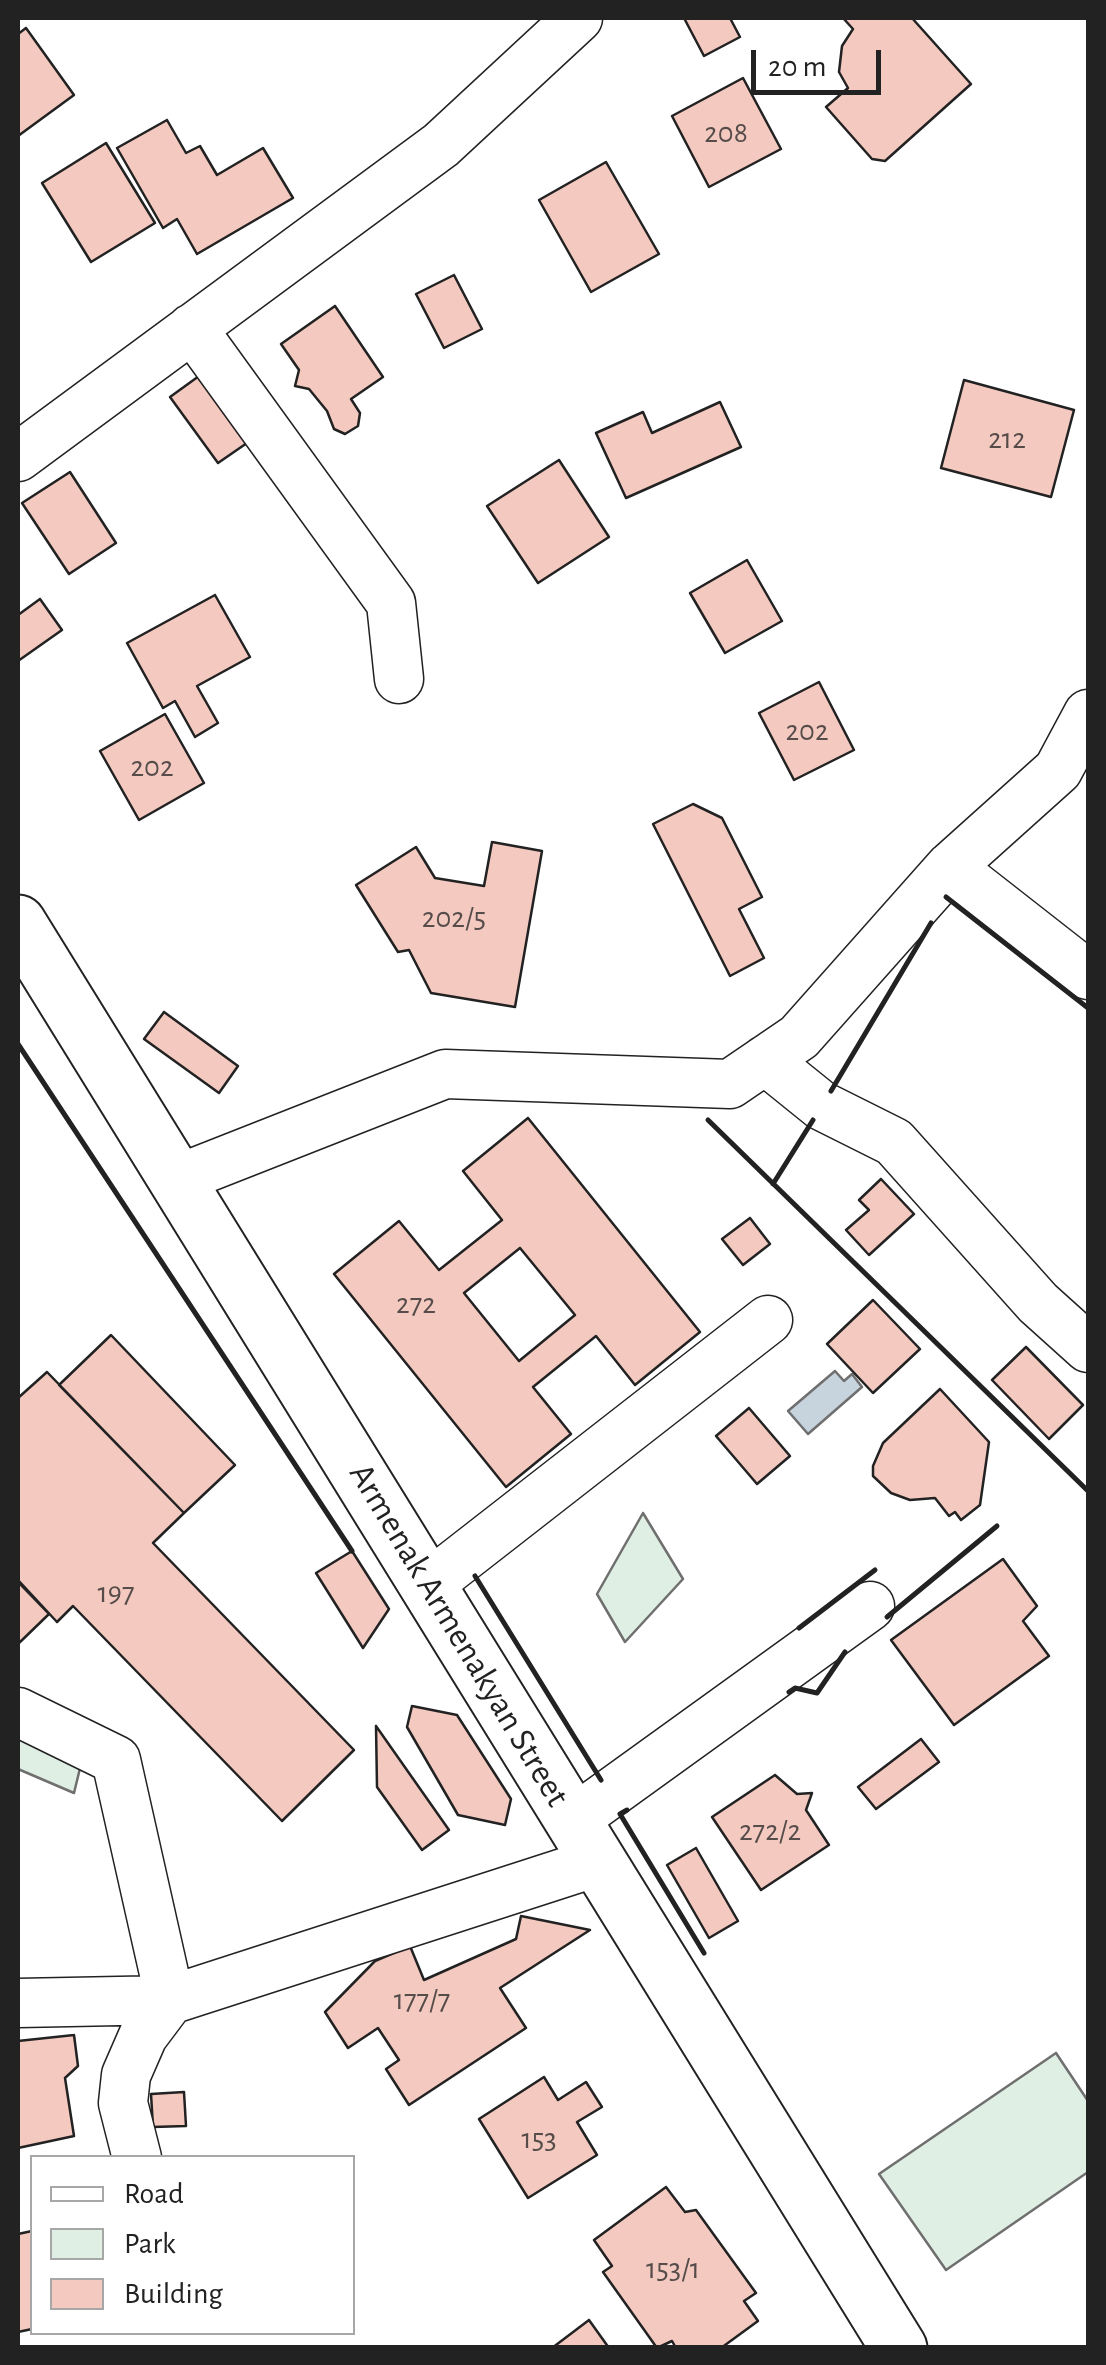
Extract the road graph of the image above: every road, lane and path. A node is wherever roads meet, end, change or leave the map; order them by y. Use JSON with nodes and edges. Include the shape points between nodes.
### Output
{"nodes":[{"id":1,"x":578,"y":18,"type":"edge"},
{"id":2,"x":192,"y":328,"type":"junction"},
{"id":3,"x":18,"y":456,"type":"edge"},
{"id":4,"x":399,"y":680,"type":"dead end"},
{"id":5,"x":1088,"y":714,"type":"edge"},
{"id":6,"x":950,"y":867,"type":"junction"},
{"id":7,"x":18,"y":923,"type":"edge"},
{"id":8,"x":1088,"y":974,"type":"edge"},
{"id":9,"x":765,"y":1060,"type":"junction"},
{"id":10,"x":178,"y":1178,"type":"junction"},
{"id":11,"x":768,"y":1320,"type":"dead end"},
{"id":12,"x":1088,"y":1348,"type":"edge"},
{"id":13,"x":428,"y":1585,"type":"junction"},
{"id":14,"x":870,"y":1606,"type":"dead end"},
{"id":15,"x":18,"y":1712,"type":"edge"},
{"id":16,"x":584,"y":1841,"type":"junction"},
{"id":17,"x":170,"y":2000,"type":"junction"},
{"id":18,"x":18,"y":2003,"type":"edge"},
{"id":19,"x":136,"y":2155,"type":"edge"},
{"id":20,"x":899,"y":2348,"type":"edge"}],
"edges":[{"from":1,"to":2,"type":"street","via":[[441,146]]},
{"from":2,"to":3,"type":"street"},
{"from":2,"to":4,"type":"street","via":[[391,603]]},
{"from":5,"to":6,"type":"street","via":[[1058,770]]},
{"from":6,"to":8,"type":"street"},
{"from":6,"to":9,"type":"street","via":[[799,1036]]},
{"from":7,"to":10,"type":"main road","name":"Armenak Armenakyan Street"},
{"from":9,"to":10,"type":"street","via":[[730,1084],[445,1074]]},
{"from":9,"to":12,"type":"street","via":[[822,1106],[894,1142],[1038,1303]]},
{"from":10,"to":13,"type":"main road","name":"Armenak Armenakyan Street"},
{"from":11,"to":13,"type":"street"},
{"from":13,"to":16,"type":"main road","name":"Armenak Armenakyan Street"},
{"from":14,"to":16,"type":"street"},
{"from":15,"to":17,"type":"street","via":[[116,1760]]},
{"from":16,"to":17,"type":"street"},
{"from":16,"to":20,"type":"main road","name":"Armenak Armenakyan Street"},
{"from":17,"to":18,"type":"street"},
{"from":17,"to":19,"type":"street","via":[[143,2036],[126,2075],[122,2103]]}]}
